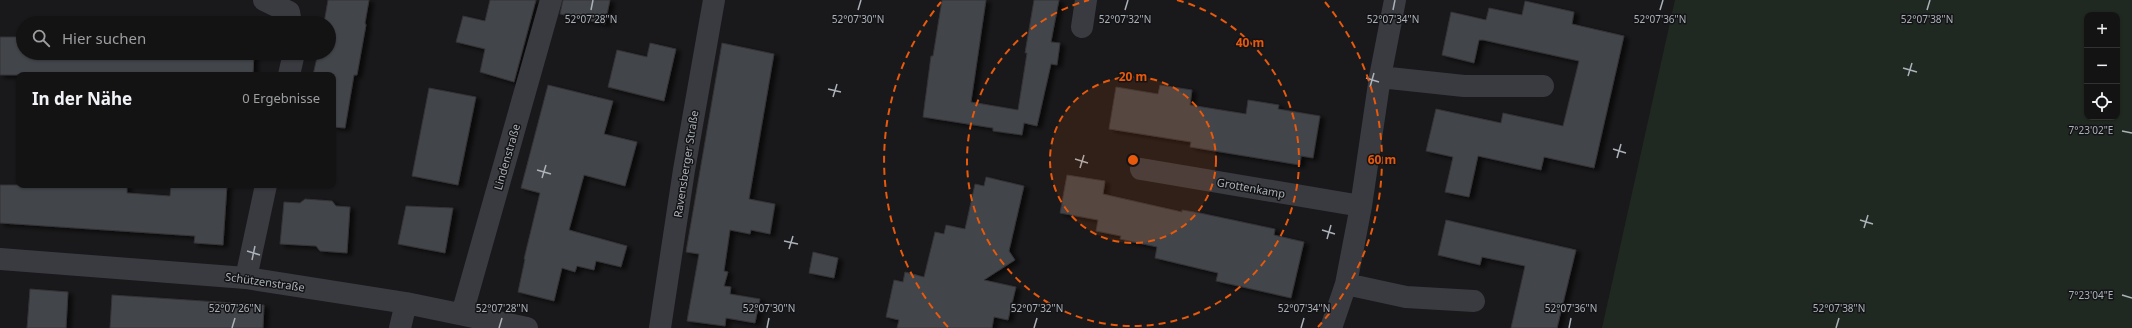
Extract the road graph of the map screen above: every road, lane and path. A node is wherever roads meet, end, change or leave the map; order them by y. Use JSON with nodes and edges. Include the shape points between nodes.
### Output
{"nodes":[{"id":1,"x":264,"y":0,"type":"edge"},
{"id":2,"x":551,"y":0,"type":"edge"},
{"id":3,"x":714,"y":0,"type":"edge"},
{"id":4,"x":1086,"y":0,"type":"edge"},
{"id":5,"x":1395,"y":0,"type":"edge"},
{"id":6,"x":290,"y":16,"type":"edge"},
{"id":7,"x":1082,"y":27,"type":"dead end"},
{"id":8,"x":292,"y":60,"type":"edge"},
{"id":9,"x":290,"y":72,"type":"edge"},
{"id":10,"x":1380,"y":77,"type":"junction"},
{"id":11,"x":1543,"y":86,"type":"dead end"},
{"id":12,"x":1141,"y":169,"type":"dead end"},
{"id":13,"x":265,"y":188,"type":"edge"},
{"id":14,"x":1361,"y":206,"type":"junction"},
{"id":15,"x":0,"y":260,"type":"edge"},
{"id":16,"x":246,"y":278,"type":"junction"},
{"id":17,"x":1346,"y":284,"type":"junction"},
{"id":18,"x":1474,"y":301,"type":"dead end"},
{"id":19,"x":406,"y":303,"type":"junction"},
{"id":20,"x":462,"y":314,"type":"junction"},
{"id":21,"x":400,"y":328,"type":"edge"},
{"id":22,"x":527,"y":328,"type":"edge"},
{"id":23,"x":660,"y":328,"type":"edge"},
{"id":24,"x":1331,"y":328,"type":"edge"}],
"edges":[{"from":1,"to":6,"type":"street","via":[[290,12]]},
{"from":2,"to":20,"type":"street","name":"Lindenstraße"},
{"from":3,"to":23,"type":"street","name":"Ravensberger Straße"},
{"from":4,"to":7,"type":"street"},
{"from":5,"to":10,"type":"street"},
{"from":8,"to":9,"type":"street"},
{"from":10,"to":11,"type":"street","via":[[1464,86]]},
{"from":10,"to":14,"type":"street"},
{"from":12,"to":14,"type":"street","name":"Grottenkamp"},
{"from":13,"to":16,"type":"street"},
{"from":14,"to":17,"type":"street"},
{"from":15,"to":16,"type":"street","name":"Schützenstraße"},
{"from":16,"to":19,"type":"street","name":"Schützenstraße"},
{"from":17,"to":18,"type":"street","via":[[1406,297]]},
{"from":17,"to":24,"type":"street"},
{"from":19,"to":20,"type":"street","name":"Schützenstraße"},
{"from":19,"to":21,"type":"street"},
{"from":20,"to":22,"type":"street","name":"Schützenstraße"}]}
